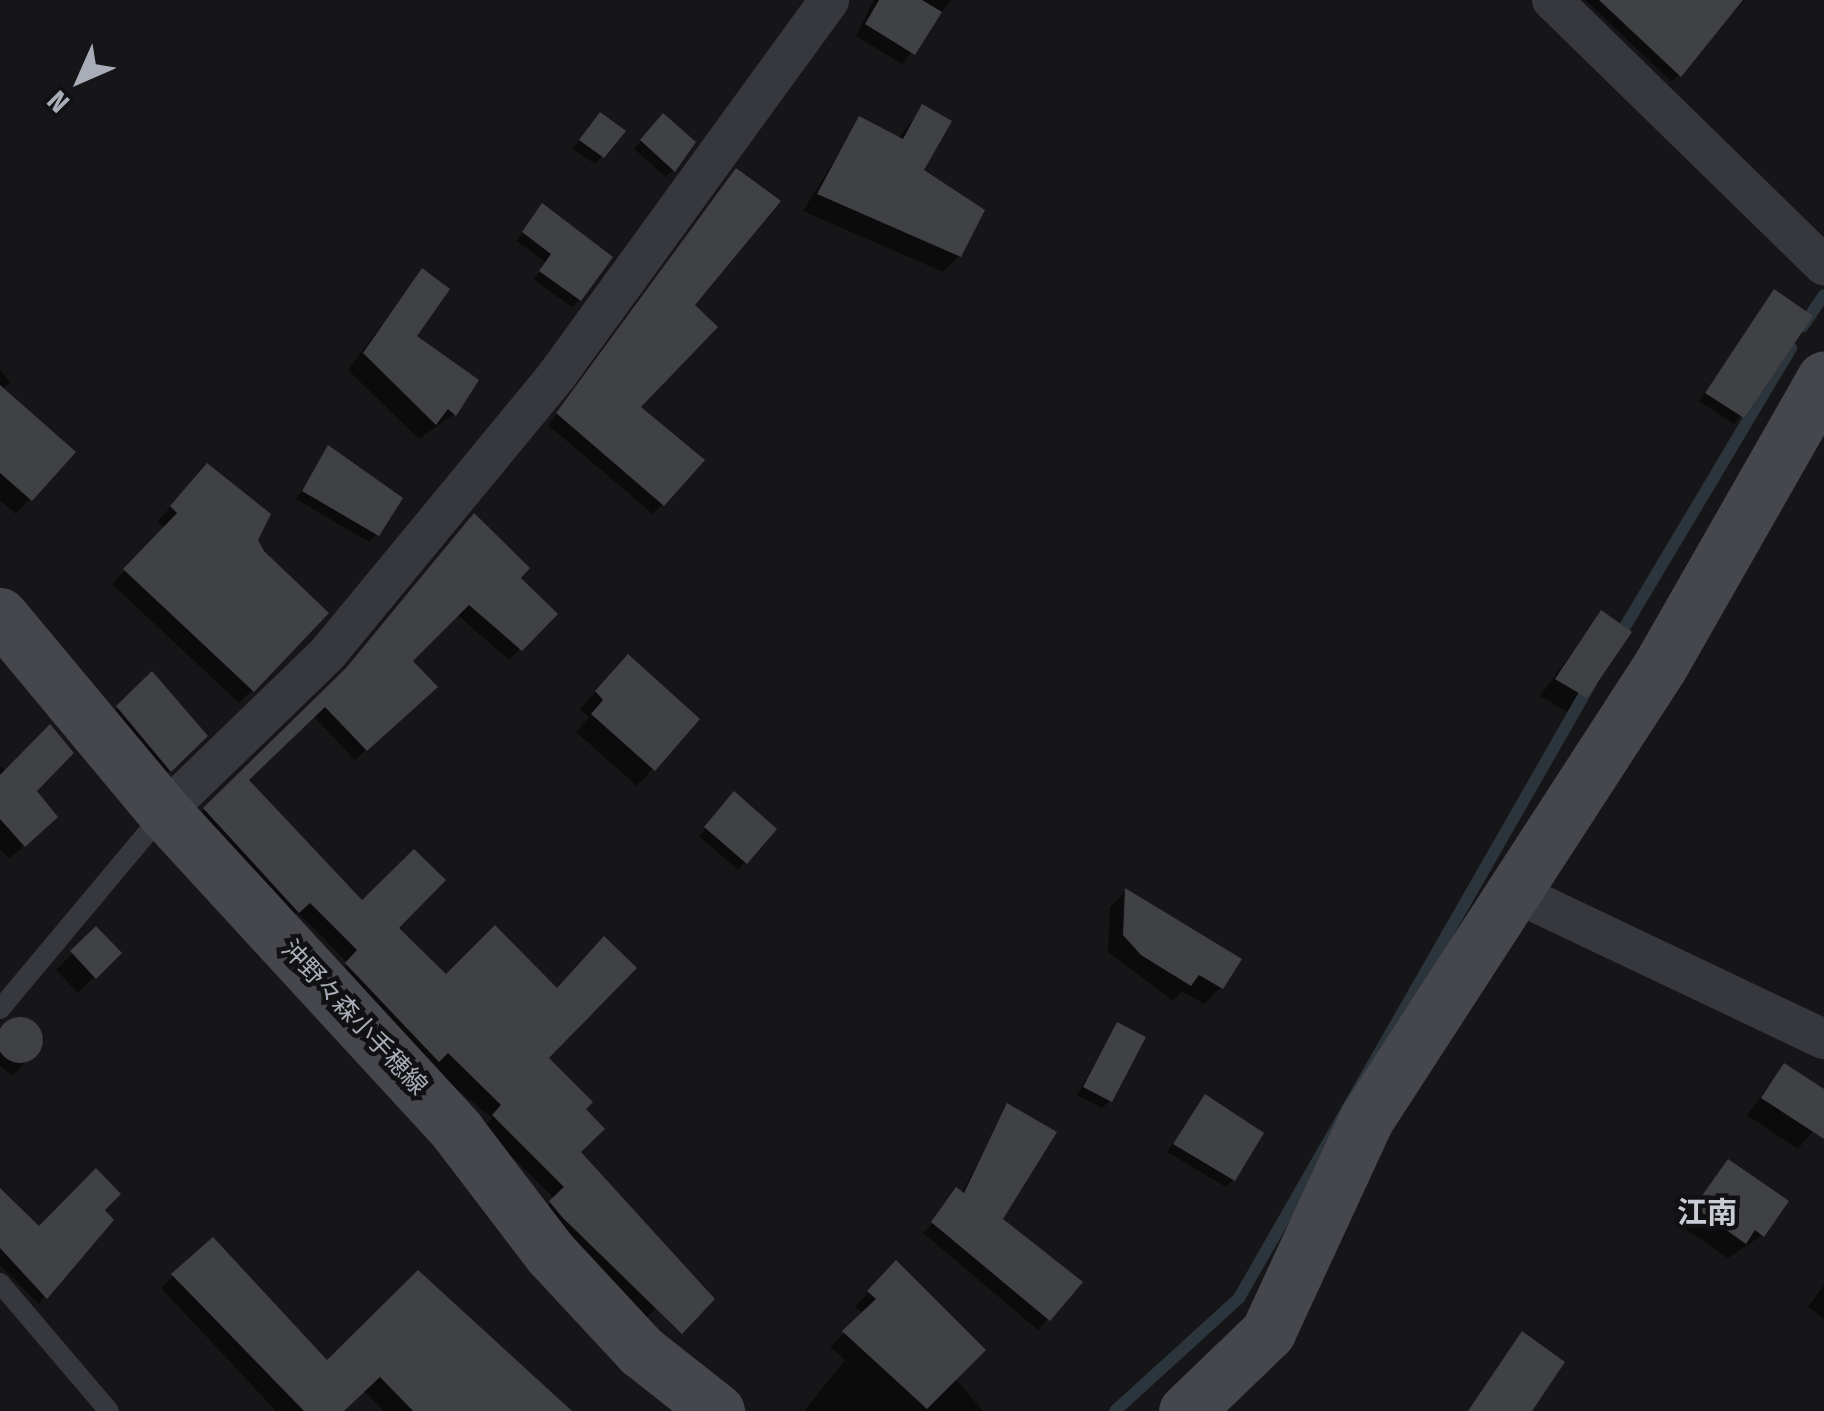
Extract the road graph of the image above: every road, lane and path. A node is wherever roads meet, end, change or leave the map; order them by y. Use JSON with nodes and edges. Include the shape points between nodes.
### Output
{"nodes":[{"id":1,"x":829,"y":0,"type":"edge"},
{"id":2,"x":1552,"y":0,"type":"edge"},
{"id":3,"x":1824,"y":265,"type":"edge"},
{"id":4,"x":1824,"y":380,"type":"edge"},
{"id":5,"x":0,"y":615,"type":"edge"},
{"id":6,"x":164,"y":812,"type":"junction"},
{"id":7,"x":1514,"y":892,"type":"junction"},
{"id":8,"x":0,"y":1010,"type":"edge"},
{"id":9,"x":1824,"y":1039,"type":"edge"},
{"id":10,"x":0,"y":1283,"type":"edge"},
{"id":11,"x":109,"y":1411,"type":"edge"},
{"id":12,"x":717,"y":1411,"type":"edge"},
{"id":13,"x":1186,"y":1411,"type":"edge"}],
"edges":[{"from":1,"to":6,"type":"street","via":[[557,375],[328,653]]},
{"from":2,"to":3,"type":"street"},
{"from":4,"to":7,"type":"street","via":[[1660,666]]},
{"from":5,"to":6,"type":"street","name":"沖野々森小手穂線"},
{"from":6,"to":8,"type":"lane"},
{"from":6,"to":12,"type":"street","name":"沖野々森小手穂線","via":[[458,1132],[628,1337]]},
{"from":7,"to":9,"type":"street"},
{"from":7,"to":13,"type":"street","via":[[1366,1118],[1268,1332]]},
{"from":10,"to":11,"type":"lane"}]}
